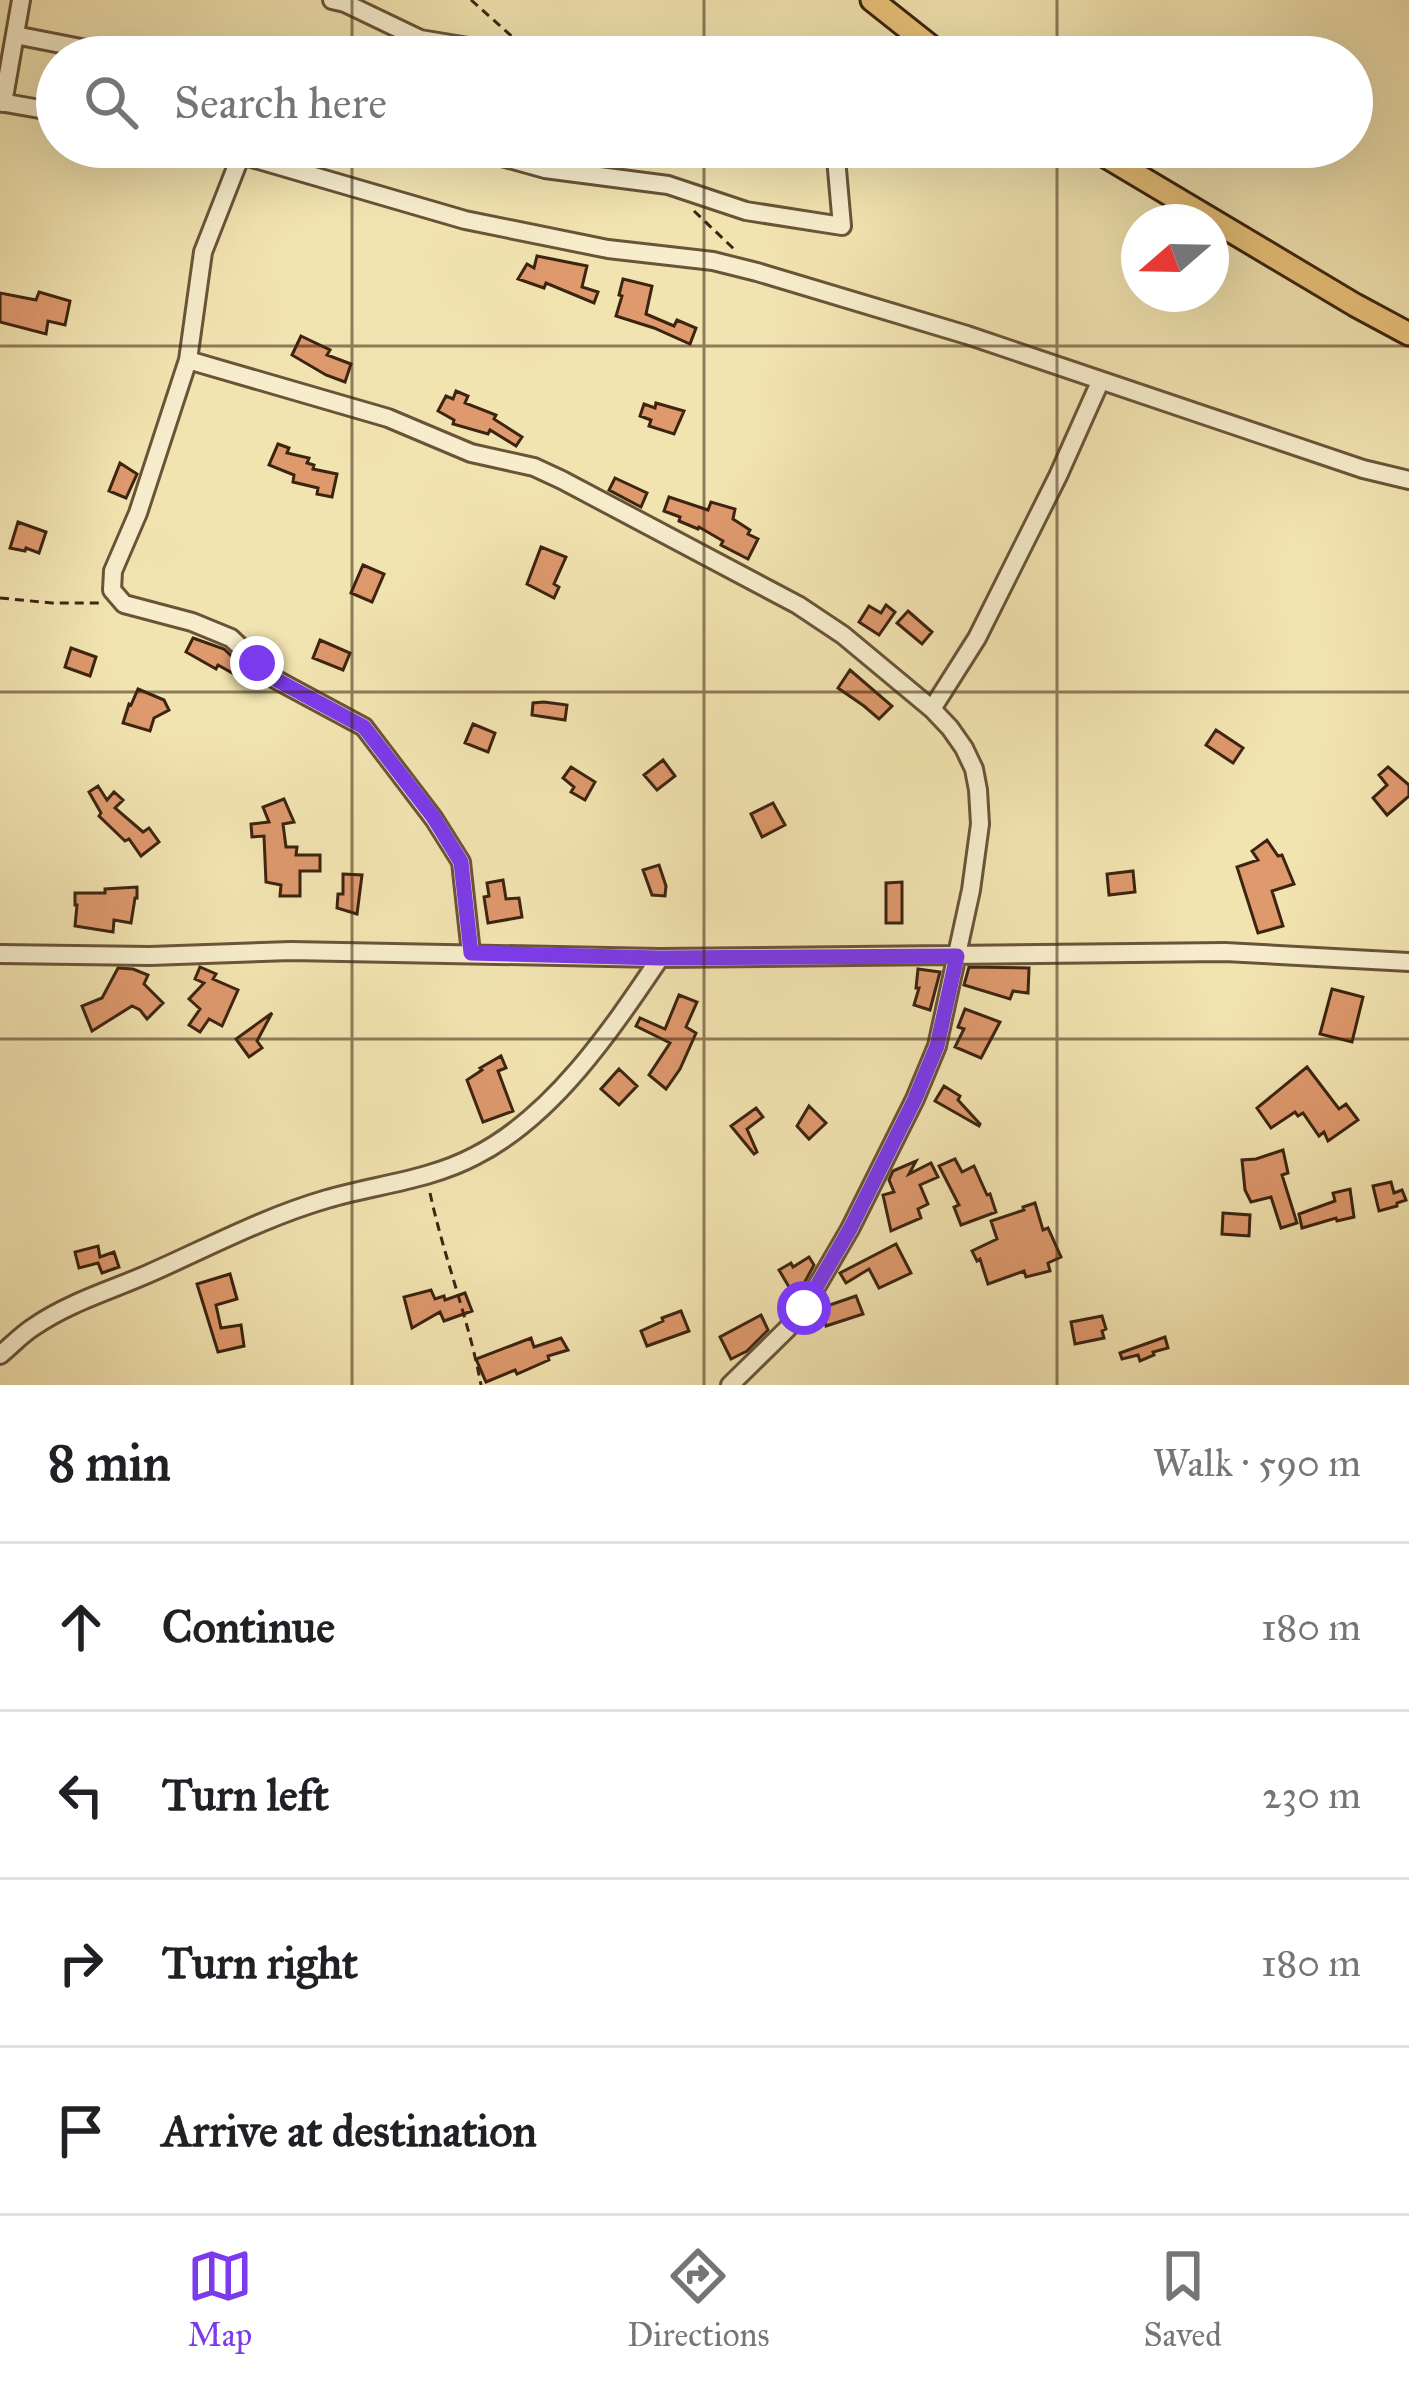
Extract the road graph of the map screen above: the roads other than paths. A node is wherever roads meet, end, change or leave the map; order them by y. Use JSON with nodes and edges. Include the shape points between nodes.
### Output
{"nodes":[{"id":1,"x":21,"y":0,"type":"edge"},
{"id":2,"x":332,"y":0,"type":"edge"},
{"id":3,"x":872,"y":0,"type":"edge"},
{"id":4,"x":15,"y":35,"type":"junction"},
{"id":5,"x":414,"y":36,"type":"edge"},
{"id":6,"x":917,"y":36,"type":"edge"},
{"id":7,"x":36,"y":39,"type":"edge"},
{"id":8,"x":2,"y":103,"type":"edge"},
{"id":9,"x":36,"y":109,"type":"edge"},
{"id":10,"x":236,"y":168,"type":"edge"},
{"id":11,"x":286,"y":168,"type":"edge"},
{"id":12,"x":541,"y":168,"type":"edge"},
{"id":13,"x":837,"y":168,"type":"edge"},
{"id":14,"x":1125,"y":168,"type":"edge"},
{"id":15,"x":1409,"y":334,"type":"edge"},
{"id":16,"x":188,"y":360,"type":"junction"},
{"id":17,"x":1100,"y":382,"type":"junction"},
{"id":18,"x":1409,"y":479,"type":"edge"},
{"id":19,"x":932,"y":709,"type":"junction"},
{"id":20,"x":471,"y":953,"type":"junction"},
{"id":21,"x":0,"y":955,"type":"edge"},
{"id":22,"x":957,"y":956,"type":"junction"},
{"id":23,"x":660,"y":958,"type":"junction"},
{"id":24,"x":1409,"y":962,"type":"edge"},
{"id":25,"x":0,"y":1355,"type":"edge"},
{"id":26,"x":730,"y":1385,"type":"edge"}],
"edges":[{"from":1,"to":4,"type":"street"},
{"from":2,"to":5,"type":"street"},
{"from":3,"to":6,"type":"main road"},
{"from":4,"to":7,"type":"street"},
{"from":4,"to":8,"type":"street"},
{"from":8,"to":9,"type":"street"},
{"from":10,"to":16,"type":"street","via":[[203,252]]},
{"from":11,"to":17,"type":"street","via":[[466,220],[757,272]]},
{"from":12,"to":13,"type":"street","via":[[668,185],[746,211],[842,226]]},
{"from":14,"to":15,"type":"main road"},
{"from":16,"to":19,"type":"street","via":[[562,480],[798,605]]},
{"from":16,"to":20,"type":"street","via":[[112,590],[124,604],[231,638],[273,678],[364,727],[461,862]]},
{"from":17,"to":18,"type":"street"},
{"from":17,"to":19,"type":"street","via":[[986,622]]},
{"from":19,"to":22,"type":"street","via":[[964,748],[978,790],[980,824]]},
{"from":20,"to":21,"type":"street"},
{"from":20,"to":23,"type":"street"},
{"from":22,"to":23,"type":"street"},
{"from":22,"to":24,"type":"street","via":[[1225,952]]},
{"from":22,"to":26,"type":"street","via":[[937,1046],[850,1229],[788,1329]]},
{"from":23,"to":25,"type":"street","via":[[585,1062],[475,1156],[251,1226],[77,1302]]}]}
